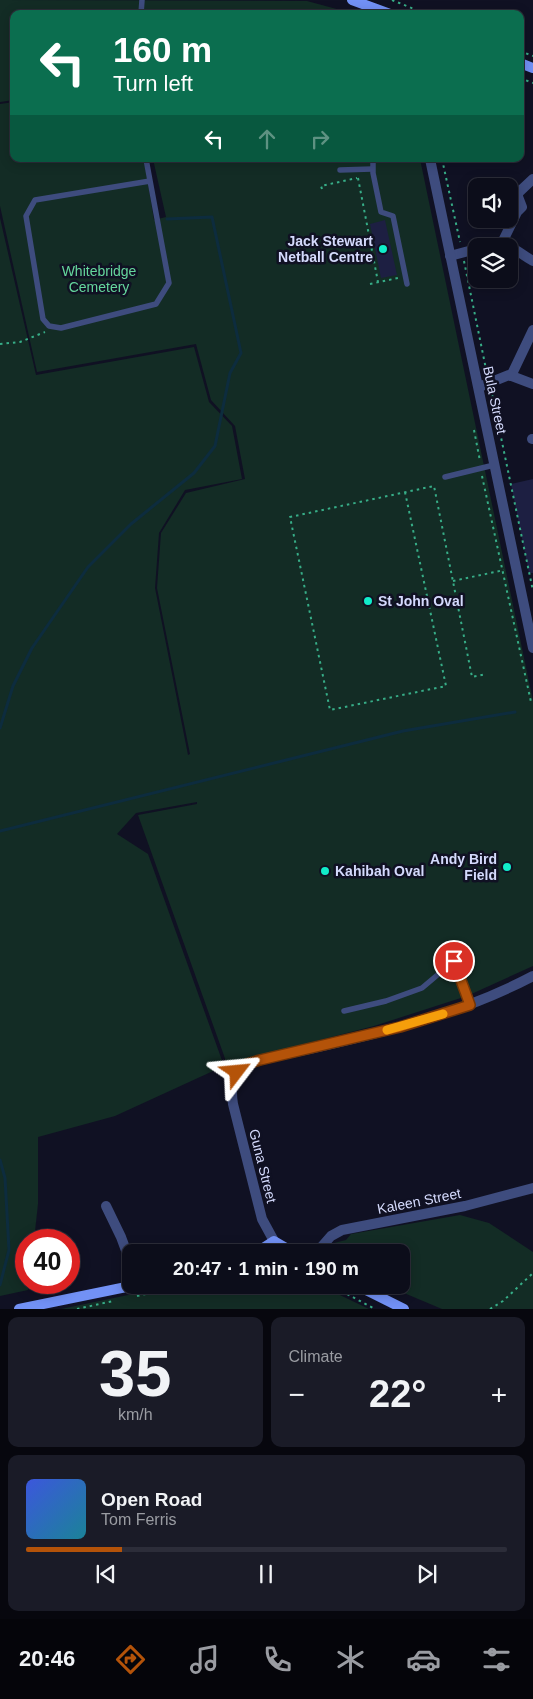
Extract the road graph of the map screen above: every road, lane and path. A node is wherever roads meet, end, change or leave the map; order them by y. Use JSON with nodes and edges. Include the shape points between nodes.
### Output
{"nodes":[{"id":1,"x":352,"y":0,"type":"edge"},
{"id":2,"x":392,"y":0,"type":"edge"},
{"id":3,"x":379,"y":10,"type":"edge"},
{"id":4,"x":416,"y":10,"type":"edge"},
{"id":5,"x":147,"y":162,"type":"edge"},
{"id":6,"x":373,"y":162,"type":"edge"},
{"id":7,"x":431,"y":162,"type":"edge"},
{"id":8,"x":372,"y":169,"type":"junction"},
{"id":9,"x":340,"y":170,"type":"dead end"},
{"id":10,"x":365,"y":176,"type":"dead end"},
{"id":11,"x":357,"y":178,"type":"junction"},
{"id":12,"x":533,"y":179,"type":"edge"},
{"id":13,"x":150,"y":180,"type":"junction"},
{"id":14,"x":322,"y":189,"type":"dead end"},
{"id":15,"x":504,"y":238,"type":"edge"},
{"id":16,"x":468,"y":251,"type":"edge"},
{"id":17,"x":518,"y":252,"type":"edge"},
{"id":18,"x":450,"y":256,"type":"junction"},
{"id":19,"x":533,"y":261,"type":"edge"},
{"id":20,"x":406,"y":277,"type":"junction"},
{"id":21,"x":378,"y":282,"type":"junction"},
{"id":22,"x":370,"y":284,"type":"dead end"},
{"id":23,"x":407,"y":284,"type":"dead end"},
{"id":24,"x":49,"y":326,"type":"junction"},
{"id":25,"x":533,"y":330,"type":"edge"},
{"id":26,"x":0,"y":344,"type":"edge"},
{"id":27,"x":511,"y":376,"type":"junction"},
{"id":28,"x":533,"y":384,"type":"edge"},
{"id":29,"x":479,"y":387,"type":"junction"},
{"id":30,"x":474,"y":430,"type":"dead end"},
{"id":31,"x":494,"y":465,"type":"junction"},
{"id":32,"x":481,"y":468,"type":"junction"},
{"id":33,"x":482,"y":476,"type":"dead end"},
{"id":34,"x":445,"y":477,"type":"dead end"},
{"id":35,"x":405,"y":492,"type":"junction"},
{"id":36,"x":516,"y":568,"type":"junction"},
{"id":37,"x":504,"y":570,"type":"junction"},
{"id":38,"x":453,"y":581,"type":"junction"},
{"id":39,"x":533,"y":648,"type":"edge"},
{"id":40,"x":486,"y":674,"type":"dead end"},
{"id":41,"x":531,"y":702,"type":"dead end"},
{"id":42,"x":533,"y":976,"type":"edge"},
{"id":43,"x":470,"y":1005,"type":"junction"},
{"id":44,"x":344,"y":1011,"type":"dead end"},
{"id":45,"x":533,"y":1188,"type":"edge"},
{"id":46,"x":106,"y":1206,"type":"dead end"},
{"id":47,"x":274,"y":1242,"type":"junction"},
{"id":48,"x":124,"y":1244,"type":"edge"},
{"id":49,"x":271,"y":1244,"type":"edge"},
{"id":50,"x":278,"y":1244,"type":"edge"},
{"id":51,"x":324,"y":1244,"type":"edge"},
{"id":52,"x":533,"y":1273,"type":"edge"},
{"id":53,"x":122,"y":1288,"type":"edge"},
{"id":54,"x":347,"y":1294,"type":"edge"},
{"id":55,"x":374,"y":1294,"type":"edge"},
{"id":56,"x":19,"y":1309,"type":"edge"},
{"id":57,"x":375,"y":1309,"type":"edge"},
{"id":58,"x":404,"y":1309,"type":"edge"},
{"id":59,"x":490,"y":1309,"type":"edge"}],
"edges":[{"from":1,"to":3,"type":"main road"},
{"from":2,"to":4,"type":"path"},
{"from":5,"to":13,"type":"lane"},
{"from":6,"to":8,"type":"lane"},
{"from":7,"to":18,"type":"street","name":"Bula Street"},
{"from":8,"to":9,"type":"lane"},
{"from":8,"to":20,"type":"lane","via":[[381,212],[393,216]]},
{"from":10,"to":11,"type":"path"},
{"from":11,"to":14,"type":"path","via":[[321,186]]},
{"from":11,"to":21,"type":"path"},
{"from":12,"to":15,"type":"street","via":[[517,194],[522,207]]},
{"from":13,"to":24,"type":"lane","via":[[169,283],[156,304],[62,328]]},
{"from":13,"to":24,"type":"lane","via":[[35,200],[26,216],[43,319]]},
{"from":16,"to":18,"type":"street"},
{"from":17,"to":19,"type":"street"},
{"from":18,"to":29,"type":"street","name":"Bula Street"},
{"from":20,"to":21,"type":"path"},
{"from":20,"to":23,"type":"lane"},
{"from":21,"to":22,"type":"path"},
{"from":24,"to":26,"type":"path","via":[[44,334]]},
{"from":25,"to":27,"type":"street"},
{"from":27,"to":28,"type":"street"},
{"from":27,"to":29,"type":"street"},
{"from":29,"to":31,"type":"street","name":"Bula Street"},
{"from":30,"to":32,"type":"path"},
{"from":31,"to":32,"type":"lane"},
{"from":31,"to":36,"type":"street","name":"Bula Street"},
{"from":32,"to":34,"type":"lane"},
{"from":33,"to":37,"type":"path"},
{"from":35,"to":35,"type":"path","via":[[290,517],[330,710],[446,686]]},
{"from":35,"to":38,"type":"path","via":[[434,486]]},
{"from":36,"to":37,"type":"path"},
{"from":36,"to":39,"type":"street","name":"Bula Street"},
{"from":37,"to":38,"type":"path"},
{"from":37,"to":41,"type":"path"},
{"from":38,"to":40,"type":"path","via":[[472,678]]},
{"from":42,"to":43,"type":"street"},
{"from":43,"to":44,"type":"lane","via":[[454,961],[422,988]]},
{"from":43,"to":47,"type":"street","name":"Guna Street","via":[[400,1027],[260,1060],[237,1072],[232,1086],[233,1104],[262,1219]]},
{"from":45,"to":51,"type":"street","name":"Kaleen Street","via":[[465,1206],[342,1230]]},
{"from":46,"to":48,"type":"street"},
{"from":47,"to":49,"type":"main road"},
{"from":47,"to":50,"type":"main road"},
{"from":52,"to":59,"type":"path"},
{"from":53,"to":56,"type":"main road"},
{"from":54,"to":57,"type":"path"},
{"from":55,"to":58,"type":"main road"}]}
